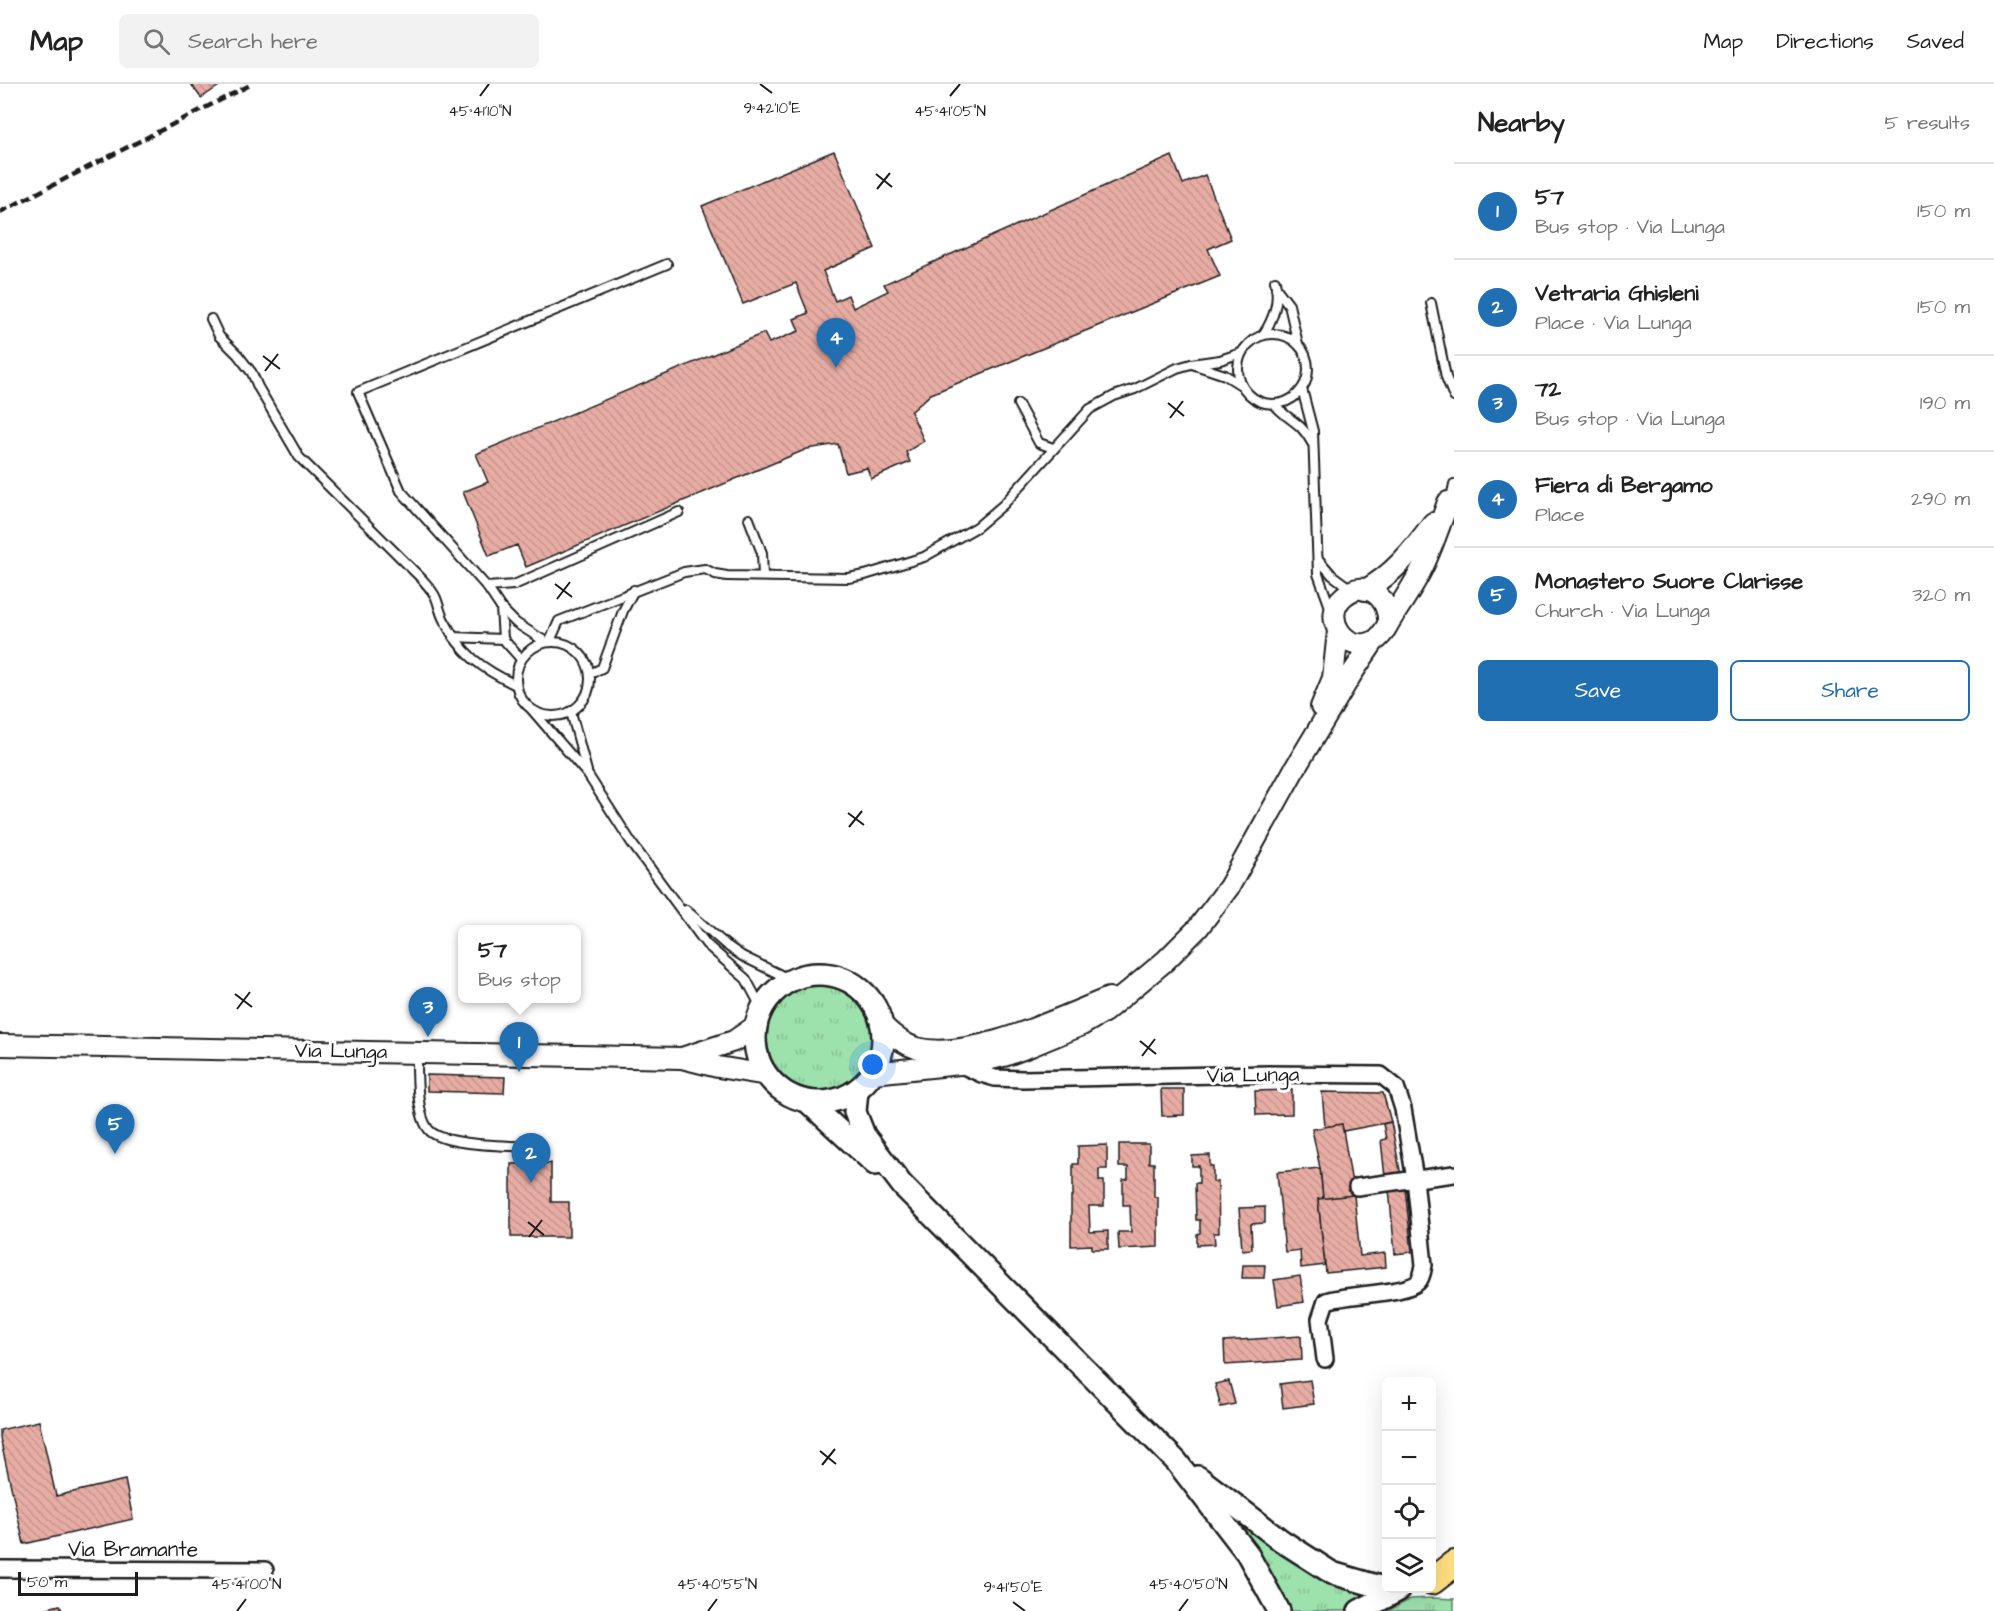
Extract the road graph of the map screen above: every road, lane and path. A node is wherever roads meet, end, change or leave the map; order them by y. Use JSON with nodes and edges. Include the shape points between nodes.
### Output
{"nodes":[{"id":1,"x":667,"y":264,"type":"dead end"},
{"id":2,"x":1431,"y":303,"type":"dead end"},
{"id":3,"x":211,"y":319,"type":"dead end"},
{"id":4,"x":1263,"y":335,"type":"junction"},
{"id":5,"x":1298,"y":344,"type":"junction"},
{"id":6,"x":1241,"y":353,"type":"junction"},
{"id":7,"x":1191,"y":364,"type":"junction"},
{"id":8,"x":1241,"y":385,"type":"junction"},
{"id":9,"x":1302,"y":389,"type":"junction"},
{"id":10,"x":1454,"y":397,"type":"edge"},
{"id":11,"x":1018,"y":404,"type":"dead end"},
{"id":12,"x":1274,"y":404,"type":"junction"},
{"id":13,"x":1312,"y":444,"type":"junction"},
{"id":14,"x":1053,"y":448,"type":"junction"},
{"id":15,"x":1452,"y":495,"type":"edge"},
{"id":16,"x":679,"y":512,"type":"dead end"},
{"id":17,"x":749,"y":519,"type":"dead end"},
{"id":18,"x":1319,"y":560,"type":"junction"},
{"id":19,"x":763,"y":576,"type":"junction"},
{"id":20,"x":487,"y":587,"type":"junction"},
{"id":21,"x":634,"y":590,"type":"junction"},
{"id":22,"x":1359,"y":590,"type":"junction"},
{"id":23,"x":501,"y":608,"type":"junction"},
{"id":24,"x":1388,"y":623,"type":"junction"},
{"id":25,"x":1336,"y":624,"type":"junction"},
{"id":26,"x":453,"y":637,"type":"junction"},
{"id":27,"x":503,"y":639,"type":"junction"},
{"id":28,"x":1374,"y":641,"type":"junction"},
{"id":29,"x":548,"y":642,"type":"junction"},
{"id":30,"x":520,"y":659,"type":"junction"},
{"id":31,"x":590,"y":674,"type":"junction"},
{"id":32,"x":516,"y":685,"type":"junction"},
{"id":33,"x":532,"y":710,"type":"junction"},
{"id":34,"x":570,"y":712,"type":"junction"},
{"id":35,"x":1294,"y":770,"type":"junction"},
{"id":36,"x":588,"y":775,"type":"junction"},
{"id":37,"x":674,"y":900,"type":"junction"},
{"id":38,"x":791,"y":980,"type":"junction"},
{"id":39,"x":1125,"y":992,"type":"junction"},
{"id":40,"x":760,"y":1017,"type":"junction"},
{"id":41,"x":882,"y":1025,"type":"junction"},
{"id":42,"x":0,"y":1045,"type":"edge"},
{"id":43,"x":417,"y":1053,"type":"junction"},
{"id":44,"x":999,"y":1057,"type":"junction"},
{"id":45,"x":682,"y":1058,"type":"junction"},
{"id":46,"x":959,"y":1064,"type":"junction"},
{"id":47,"x":873,"y":1073,"type":"junction"},
{"id":48,"x":767,"y":1075,"type":"junction"},
{"id":49,"x":1013,"y":1078,"type":"junction"},
{"id":50,"x":857,"y":1090,"type":"junction"},
{"id":51,"x":807,"y":1101,"type":"junction"},
{"id":52,"x":530,"y":1147,"type":"dead end"},
{"id":53,"x":1454,"y":1174,"type":"edge"},
{"id":54,"x":1415,"y":1179,"type":"junction"},
{"id":55,"x":902,"y":1185,"type":"junction"},
{"id":56,"x":1358,"y":1187,"type":"dead end"},
{"id":57,"x":1325,"y":1359,"type":"dead end"},
{"id":58,"x":1176,"y":1461,"type":"junction"},
{"id":59,"x":1454,"y":1564,"type":"edge"},
{"id":60,"x":0,"y":1569,"type":"edge"},
{"id":61,"x":265,"y":1570,"type":"dead end"},
{"id":62,"x":1436,"y":1578,"type":"edge"},
{"id":63,"x":1436,"y":1583,"type":"edge"},
{"id":64,"x":1454,"y":1585,"type":"edge"},
{"id":65,"x":1382,"y":1586,"type":"edge"},
{"id":66,"x":1393,"y":1593,"type":"edge"},
{"id":67,"x":1279,"y":1611,"type":"edge"},
{"id":68,"x":1359,"y":1611,"type":"edge"}],
"edges":[{"from":1,"to":20,"type":"lane","via":[[358,392],[401,491]]},
{"from":2,"to":10,"type":"lane"},
{"from":3,"to":26,"type":"lane","via":[[219,336],[252,373],[299,457],[422,579],[435,596]]},
{"from":4,"to":5,"type":"lane","via":[[1282,334]]},
{"from":4,"to":5,"type":"lane","via":[[1276,309],[1276,284],[1289,305]]},
{"from":4,"to":6,"type":"lane"},
{"from":5,"to":9,"type":"lane","via":[[1308,371]]},
{"from":6,"to":7,"type":"lane"},
{"from":6,"to":8,"type":"lane"},
{"from":7,"to":8,"type":"lane","via":[[1225,375]]},
{"from":7,"to":14,"type":"lane","via":[[1090,409]]},
{"from":8,"to":12,"type":"lane","via":[[1258,401]]},
{"from":9,"to":12,"type":"lane","via":[[1285,402]]},
{"from":9,"to":13,"type":"lane"},
{"from":11,"to":14,"type":"lane","via":[[1039,443]]},
{"from":12,"to":13,"type":"lane","via":[[1305,430]]},
{"from":13,"to":18,"type":"lane"},
{"from":14,"to":19,"type":"lane","via":[[1003,505],[977,527],[924,557],[848,578]]},
{"from":15,"to":22,"type":"street","via":[[1397,566],[1379,582]]},
{"from":15,"to":24,"type":"street","via":[[1424,564]]},
{"from":16,"to":20,"type":"lane","via":[[514,585]]},
{"from":17,"to":19,"type":"lane","via":[[762,553]]},
{"from":18,"to":22,"type":"lane","via":[[1332,575]]},
{"from":18,"to":25,"type":"lane","via":[[1318,574]]},
{"from":19,"to":21,"type":"lane","via":[[727,576],[705,569],[684,572]]},
{"from":20,"to":23,"type":"lane"},
{"from":21,"to":29,"type":"lane","via":[[559,621]]},
{"from":21,"to":31,"type":"lane","via":[[602,668]]},
{"from":22,"to":24,"type":"street","via":[[1382,598]]},
{"from":22,"to":25,"type":"street","via":[[1340,600],[1335,611]]},
{"from":23,"to":27,"type":"lane"},
{"from":23,"to":29,"type":"lane","via":[[516,623]]},
{"from":24,"to":28,"type":"street"},
{"from":25,"to":28,"type":"street","via":[[1348,641]]},
{"from":25,"to":35,"type":"street","name":"Via Lunga","via":[[1333,678]]},
{"from":26,"to":27,"type":"lane"},
{"from":26,"to":32,"type":"lane","via":[[489,673]]},
{"from":27,"to":30,"type":"lane"},
{"from":28,"to":35,"type":"street","name":"Via Lunga"},
{"from":29,"to":30,"type":"lane","via":[[536,645]]},
{"from":29,"to":31,"type":"lane","via":[[572,646],[587,663]]},
{"from":30,"to":32,"type":"lane"},
{"from":31,"to":34,"type":"lane","via":[[587,693]]},
{"from":32,"to":33,"type":"lane"},
{"from":33,"to":34,"type":"lane","via":[[551,717]]},
{"from":33,"to":36,"type":"lane"},
{"from":34,"to":36,"type":"lane"},
{"from":35,"to":39,"type":"street","name":"Via Lunga","via":[[1229,887],[1183,944]]},
{"from":36,"to":37,"type":"lane"},
{"from":37,"to":38,"type":"lane","via":[[742,956]]},
{"from":37,"to":40,"type":"lane","via":[[706,944],[746,978]]},
{"from":38,"to":40,"type":"main road","name":"Via Lunga","via":[[772,995]]},
{"from":38,"to":41,"type":"main road","name":"Via Lunga","via":[[814,974],[847,980],[871,1001]]},
{"from":39,"to":41,"type":"street","name":"Via Lunga","via":[[1007,1038],[965,1048],[916,1048]]},
{"from":39,"to":44,"type":"street","name":"Via Lunga","via":[[1104,1012],[1082,1025]]},
{"from":40,"to":45,"type":"street","name":"Via Lunga","via":[[734,1041]]},
{"from":40,"to":48,"type":"main road","via":[[757,1052]]},
{"from":41,"to":47,"type":"main road","name":"Via Lunga","via":[[883,1046]]},
{"from":42,"to":43,"type":"street","name":"Via Lunga"},
{"from":43,"to":45,"type":"street","name":"Via Lunga"},
{"from":43,"to":52,"type":"lane","via":[[419,1108],[429,1130],[451,1141]]},
{"from":44,"to":46,"type":"street","name":"Via Lunga"},
{"from":44,"to":49,"type":"street","via":[[1000,1064]]},
{"from":45,"to":48,"type":"street","name":"Via Lunga"},
{"from":46,"to":47,"type":"street","name":"Via Lunga"},
{"from":46,"to":49,"type":"street","name":"Via Lunga","via":[[995,1078]]},
{"from":47,"to":50,"type":"main road","name":"Via Lunga"},
{"from":48,"to":51,"type":"main road","via":[[788,1094]]},
{"from":49,"to":54,"type":"street","name":"Via Lunga","via":[[1382,1075],[1396,1088],[1403,1108]]},
{"from":50,"to":51,"type":"main road","name":"Via Lunga","via":[[839,1099]]},
{"from":50,"to":55,"type":"main road","via":[[855,1112],[864,1135]]},
{"from":51,"to":55,"type":"main road"},
{"from":53,"to":54,"type":"street"},
{"from":54,"to":56,"type":"street"},
{"from":54,"to":57,"type":"street","name":"Via Lunga","via":[[1424,1264],[1421,1277],[1417,1284],[1404,1290],[1326,1301],[1320,1319]]},
{"from":55,"to":58,"type":"main road"},
{"from":58,"to":65,"type":"main road","via":[[1332,1574]]},
{"from":58,"to":67,"type":"main road","via":[[1247,1553]]},
{"from":59,"to":62,"type":"highway"},
{"from":60,"to":61,"type":"street","name":"Via Bramante"},
{"from":63,"to":64,"type":"main road"},
{"from":66,"to":68,"type":"main road"}]}
